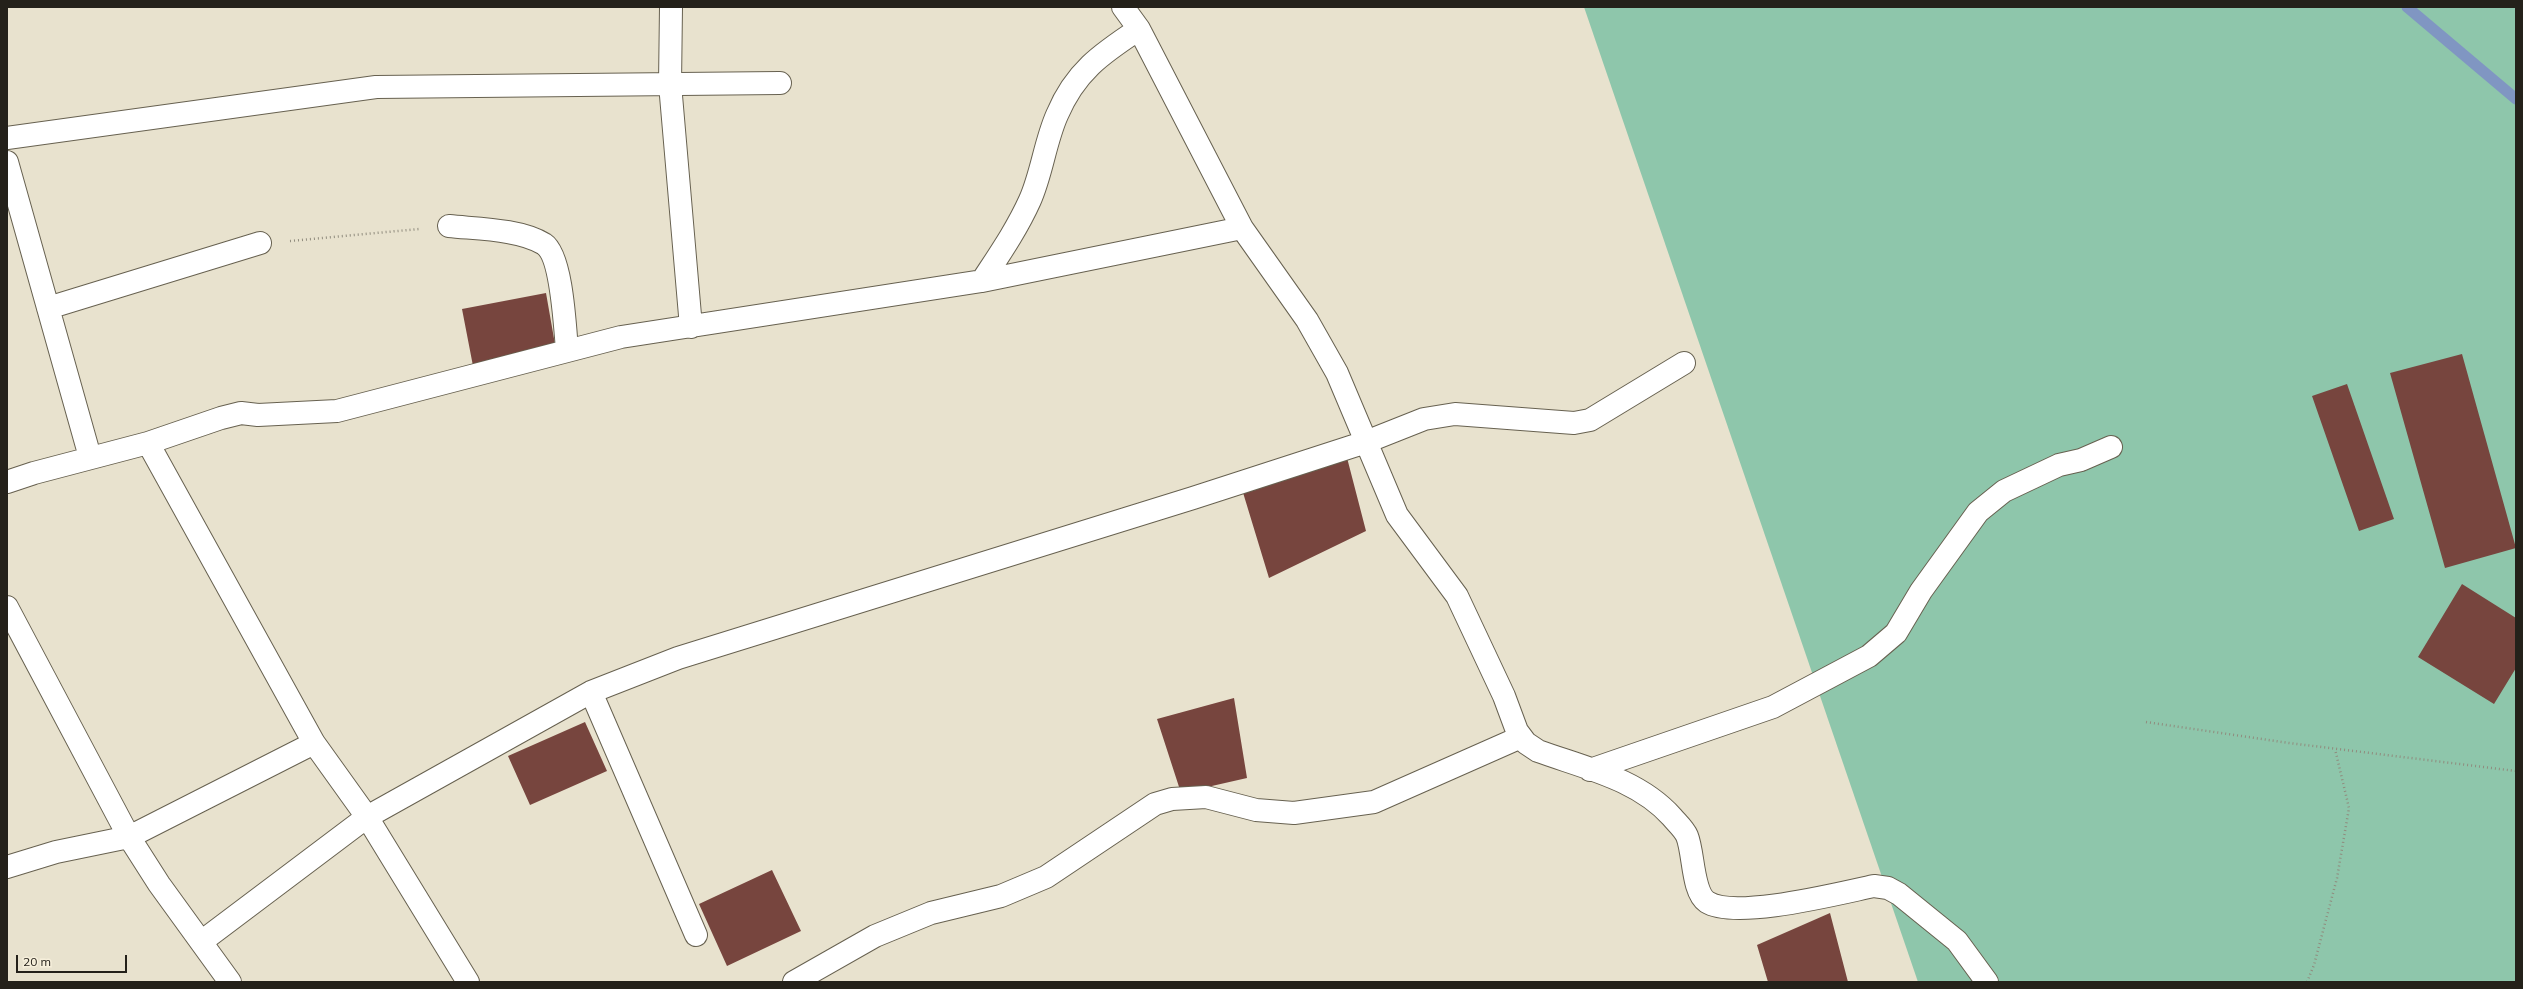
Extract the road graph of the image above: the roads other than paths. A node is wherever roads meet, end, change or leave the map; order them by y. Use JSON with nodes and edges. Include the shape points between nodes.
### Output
{"nodes":[{"id":1,"x":671,"y":7,"type":"edge"},
{"id":2,"x":1123,"y":7,"type":"edge"},
{"id":3,"x":1139,"y":29,"type":"junction"},
{"id":4,"x":780,"y":83,"type":"dead end"},
{"id":5,"x":670,"y":84,"type":"junction"},
{"id":6,"x":7,"y":138,"type":"edge"},
{"id":7,"x":7,"y":162,"type":"edge"},
{"id":8,"x":449,"y":226,"type":"road end"},
{"id":9,"x":1242,"y":228,"type":"junction"},
{"id":10,"x":260,"y":243,"type":"road end"},
{"id":11,"x":982,"y":282,"type":"junction"},
{"id":12,"x":48,"y":308,"type":"junction"},
{"id":13,"x":691,"y":326,"type":"junction"},
{"id":14,"x":567,"y":350,"type":"junction"},
{"id":15,"x":1684,"y":363,"type":"dead end"},
{"id":16,"x":1366,"y":442,"type":"junction"},
{"id":17,"x":148,"y":443,"type":"junction"},
{"id":18,"x":2111,"y":447,"type":"dead end"},
{"id":19,"x":90,"y":457,"type":"junction"},
{"id":20,"x":7,"y":482,"type":"edge"},
{"id":21,"x":7,"y":607,"type":"edge"},
{"id":22,"x":591,"y":692,"type":"junction"},
{"id":23,"x":1521,"y":737,"type":"junction"},
{"id":24,"x":314,"y":743,"type":"junction"},
{"id":25,"x":1590,"y":770,"type":"junction"},
{"id":26,"x":367,"y":817,"type":"junction"},
{"id":27,"x":129,"y":837,"type":"junction"},
{"id":28,"x":7,"y":867,"type":"edge"},
{"id":29,"x":696,"y":935,"type":"dead end"},
{"id":30,"x":201,"y":942,"type":"junction"},
{"id":31,"x":230,"y":982,"type":"edge"},
{"id":32,"x":468,"y":982,"type":"edge"},
{"id":33,"x":794,"y":982,"type":"edge"},
{"id":34,"x":1987,"y":982,"type":"edge"}],
"edges":[{"from":1,"to":5,"type":"street"},
{"from":2,"to":3,"type":"street"},
{"from":3,"to":9,"type":"street"},
{"from":3,"to":11,"type":"street","via":[[1101,53],[1075,81],[1056,116],[1030,199],[1018,224]]},
{"from":4,"to":5,"type":"street"},
{"from":5,"to":6,"type":"street","via":[[376,86]]},
{"from":5,"to":13,"type":"street"},
{"from":7,"to":12,"type":"street"},
{"from":8,"to":14,"type":"street","via":[[523,235],[545,245],[558,269]]},
{"from":9,"to":11,"type":"street"},
{"from":9,"to":16,"type":"street","via":[[1307,320],[1337,373]]},
{"from":10,"to":12,"type":"street"},
{"from":11,"to":13,"type":"street"},
{"from":12,"to":19,"type":"street"},
{"from":13,"to":14,"type":"street","via":[[621,337]]},
{"from":14,"to":17,"type":"street","via":[[338,411],[258,415],[241,413]]},
{"from":15,"to":16,"type":"street","via":[[1590,420],[1574,423],[1551,422],[1455,414],[1424,419]]},
{"from":16,"to":22,"type":"street","via":[[678,658]]},
{"from":16,"to":23,"type":"street","via":[[1397,515],[1457,596]]},
{"from":17,"to":19,"type":"street"},
{"from":17,"to":24,"type":"street"},
{"from":18,"to":25,"type":"street","via":[[2081,460],[2059,465],[2024,481],[2004,491],[1978,512],[1921,591],[1896,633],[1869,656],[1773,707]]},
{"from":19,"to":20,"type":"street"},
{"from":21,"to":27,"type":"street"},
{"from":22,"to":26,"type":"street"},
{"from":22,"to":29,"type":"street"},
{"from":23,"to":25,"type":"street","via":[[1538,751]]},
{"from":23,"to":33,"type":"street","via":[[1374,802],[1294,813],[1256,810],[1206,797],[1172,799],[1155,804],[1046,877],[1001,896],[931,913],[874,936]]},
{"from":24,"to":26,"type":"street"},
{"from":24,"to":27,"type":"street"},
{"from":25,"to":34,"type":"street","via":[[1643,791],[1658,801],[1687,837],[1699,891],[1706,902],[1721,907],[1770,906],[1874,886],[1888,888],[1957,941]]},
{"from":26,"to":30,"type":"street"},
{"from":26,"to":32,"type":"street"},
{"from":27,"to":28,"type":"street","via":[[56,852]]},
{"from":27,"to":30,"type":"street"},
{"from":30,"to":31,"type":"street"}]}
